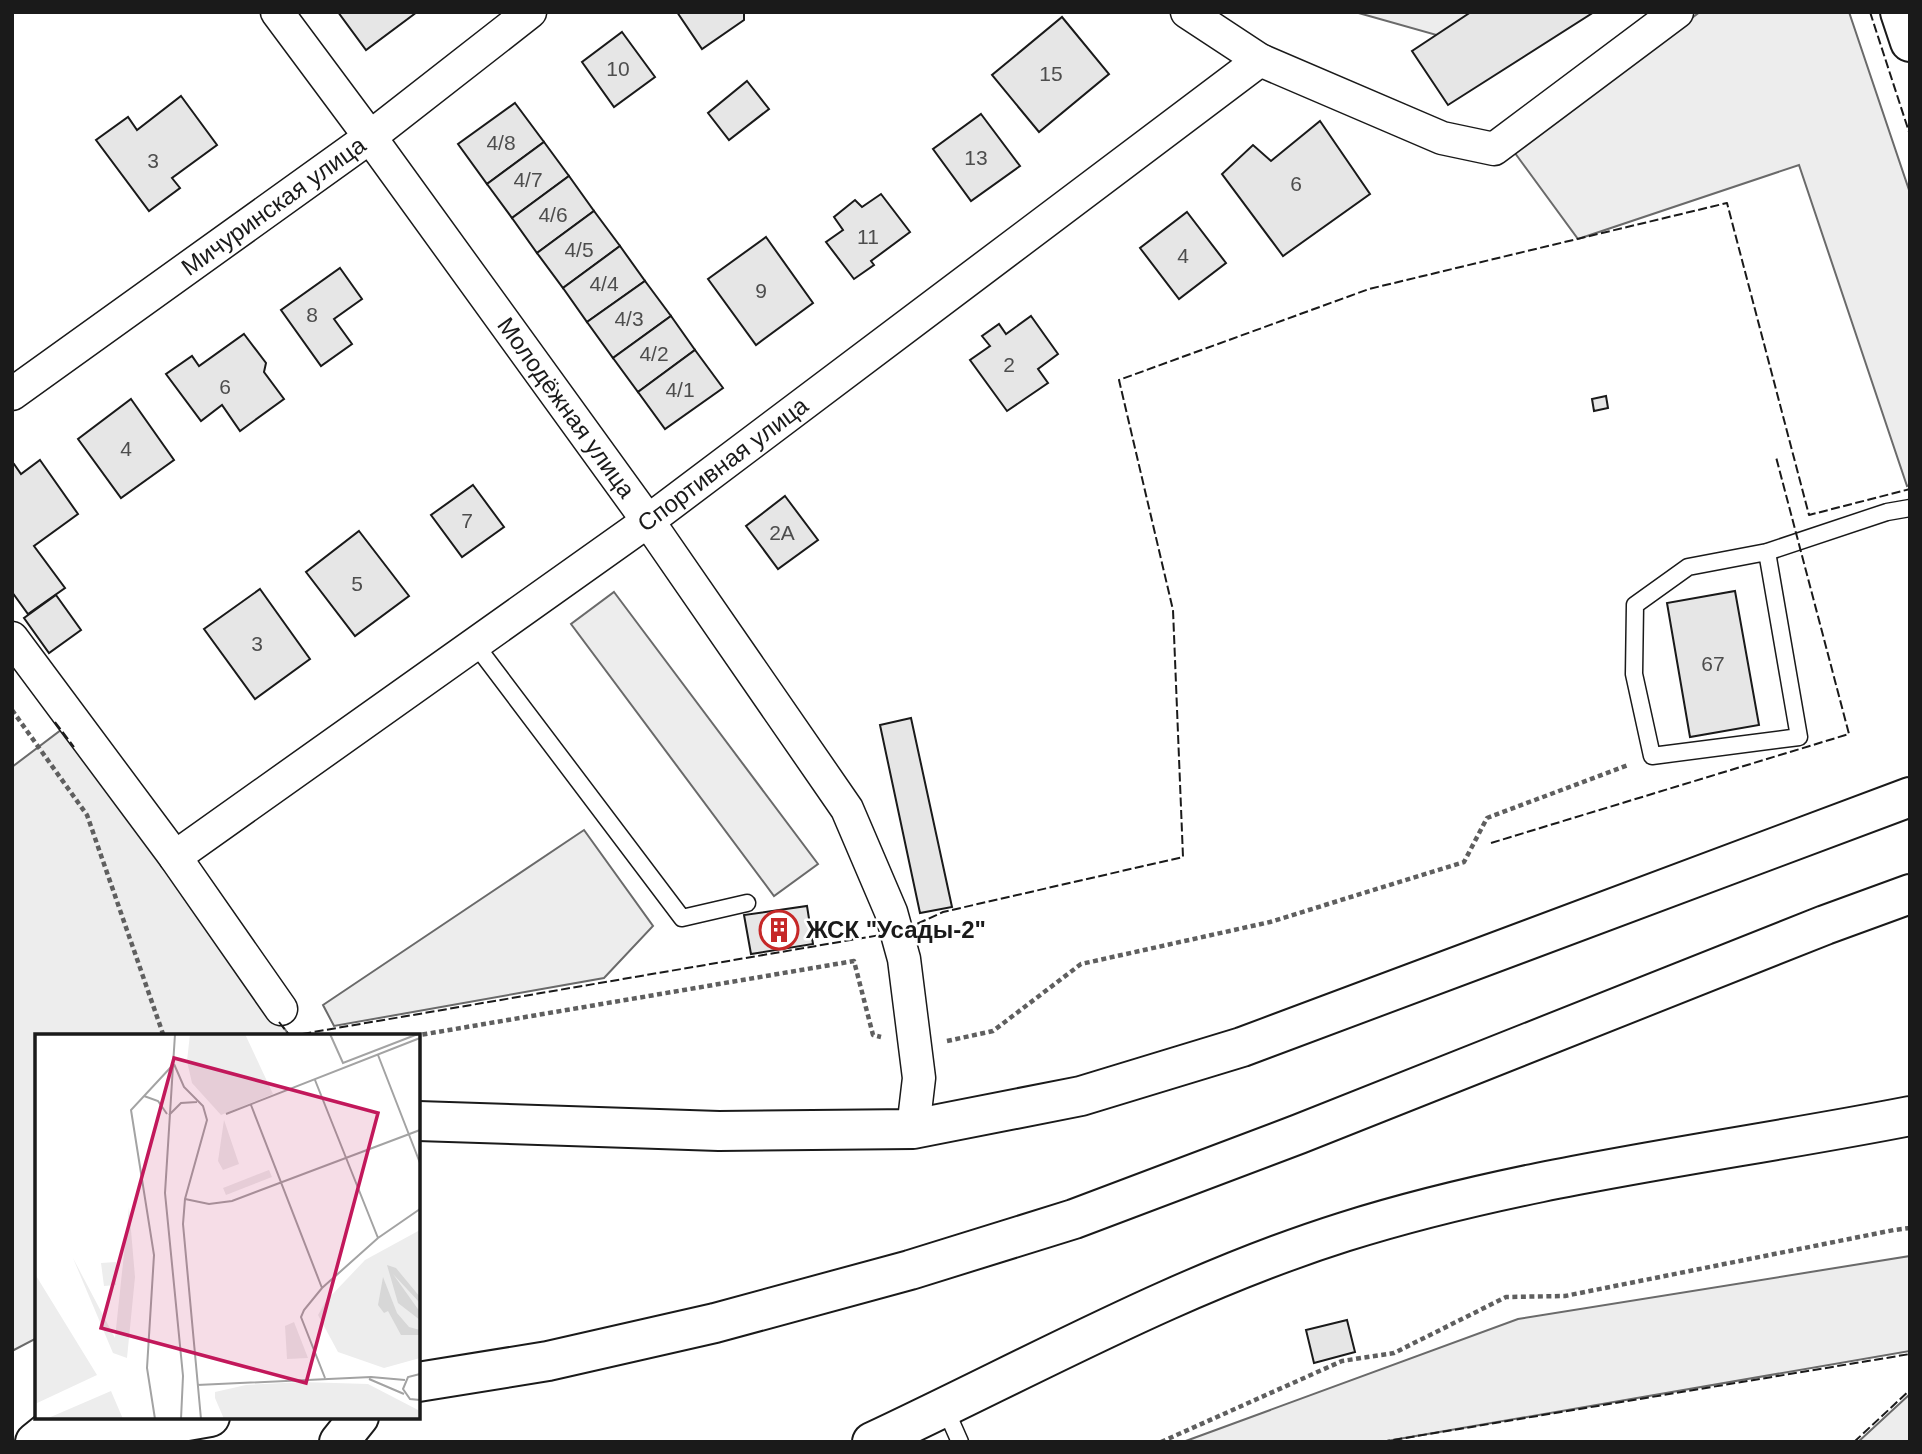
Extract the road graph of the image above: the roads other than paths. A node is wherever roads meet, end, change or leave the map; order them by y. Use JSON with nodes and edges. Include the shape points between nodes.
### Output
{"nodes":[{"id":1,"x":276,"y":12,"type":"edge"},
{"id":2,"x":530,"y":12,"type":"edge"},
{"id":3,"x":1187,"y":12,"type":"edge"},
{"id":4,"x":1678,"y":12,"type":"edge"},
{"id":5,"x":1900,"y":12,"type":"edge"},
{"id":6,"x":1910,"y":42,"type":"edge"},
{"id":7,"x":1260,"y":60,"type":"junction"},
{"id":8,"x":370,"y":137,"type":"junction"},
{"id":9,"x":12,"y":394,"type":"edge"},
{"id":10,"x":1910,"y":508,"type":"edge"},
{"id":11,"x":648,"y":522,"type":"junction"},
{"id":12,"x":1768,"y":552,"type":"junction"},
{"id":13,"x":12,"y":638,"type":"edge"},
{"id":14,"x":475,"y":644,"type":"junction"},
{"id":15,"x":1910,"y":797,"type":"edge"},
{"id":16,"x":175,"y":857,"type":"junction"},
{"id":17,"x":1910,"y":894,"type":"edge"},
{"id":18,"x":747,"y":903,"type":"dead end"},
{"id":19,"x":281,"y":1009,"type":"dead end"},
{"id":20,"x":1910,"y":1116,"type":"edge"},
{"id":21,"x":420,"y":1121,"type":"edge"},
{"id":22,"x":914,"y":1129,"type":"junction"},
{"id":23,"x":420,"y":1382,"type":"edge"},
{"id":24,"x":63,"y":1419,"type":"edge"},
{"id":25,"x":199,"y":1419,"type":"edge"},
{"id":26,"x":357,"y":1419,"type":"edge"},
{"id":27,"x":952,"y":1425,"type":"edge"},
{"id":28,"x":34,"y":1442,"type":"edge"},
{"id":29,"x":67,"y":1442,"type":"edge"},
{"id":30,"x":339,"y":1442,"type":"edge"},
{"id":31,"x":872,"y":1442,"type":"edge"}],
"edges":[{"from":1,"to":8,"type":"street","name":"Молодёжная улица"},
{"from":2,"to":8,"type":"street","name":"Мичуринская улица"},
{"from":3,"to":7,"type":"street"},
{"from":4,"to":7,"type":"street","via":[[1494,149],[1442,138]]},
{"from":5,"to":6,"type":"street"},
{"from":7,"to":11,"type":"street","name":"Спортивная улица"},
{"from":8,"to":9,"type":"street","name":"Мичуринская улица"},
{"from":8,"to":11,"type":"street","name":"Молодёжная улица"},
{"from":10,"to":12,"type":"lane"},
{"from":11,"to":14,"type":"street","name":"Спортивная улица"},
{"from":11,"to":22,"type":"street","name":"Молодёжная улица","via":[[847,809],[891,912],[904,959],[919,1078]]},
{"from":12,"to":12,"type":"lane","via":[[1688,567],[1635,605],[1634,674],[1652,756],[1799,737]]},
{"from":13,"to":16,"type":"street"},
{"from":14,"to":16,"type":"street","name":"Спортивная улица"},
{"from":14,"to":18,"type":"lane","via":[[682,918]]},
{"from":15,"to":22,"type":"street","via":[[1242,1047],[1081,1096]]},
{"from":16,"to":19,"type":"street"},
{"from":17,"to":23,"type":"street","via":[[1074,1219],[715,1323],[548,1361]]},
{"from":20,"to":27,"type":"street","via":[[1455,1200],[1343,1232],[1144,1310]]},
{"from":21,"to":22,"type":"street","via":[[719,1131]]},
{"from":24,"to":28,"type":"street"},
{"from":25,"to":29,"type":"street"},
{"from":26,"to":30,"type":"street"},
{"from":27,"to":31,"type":"street"}]}
